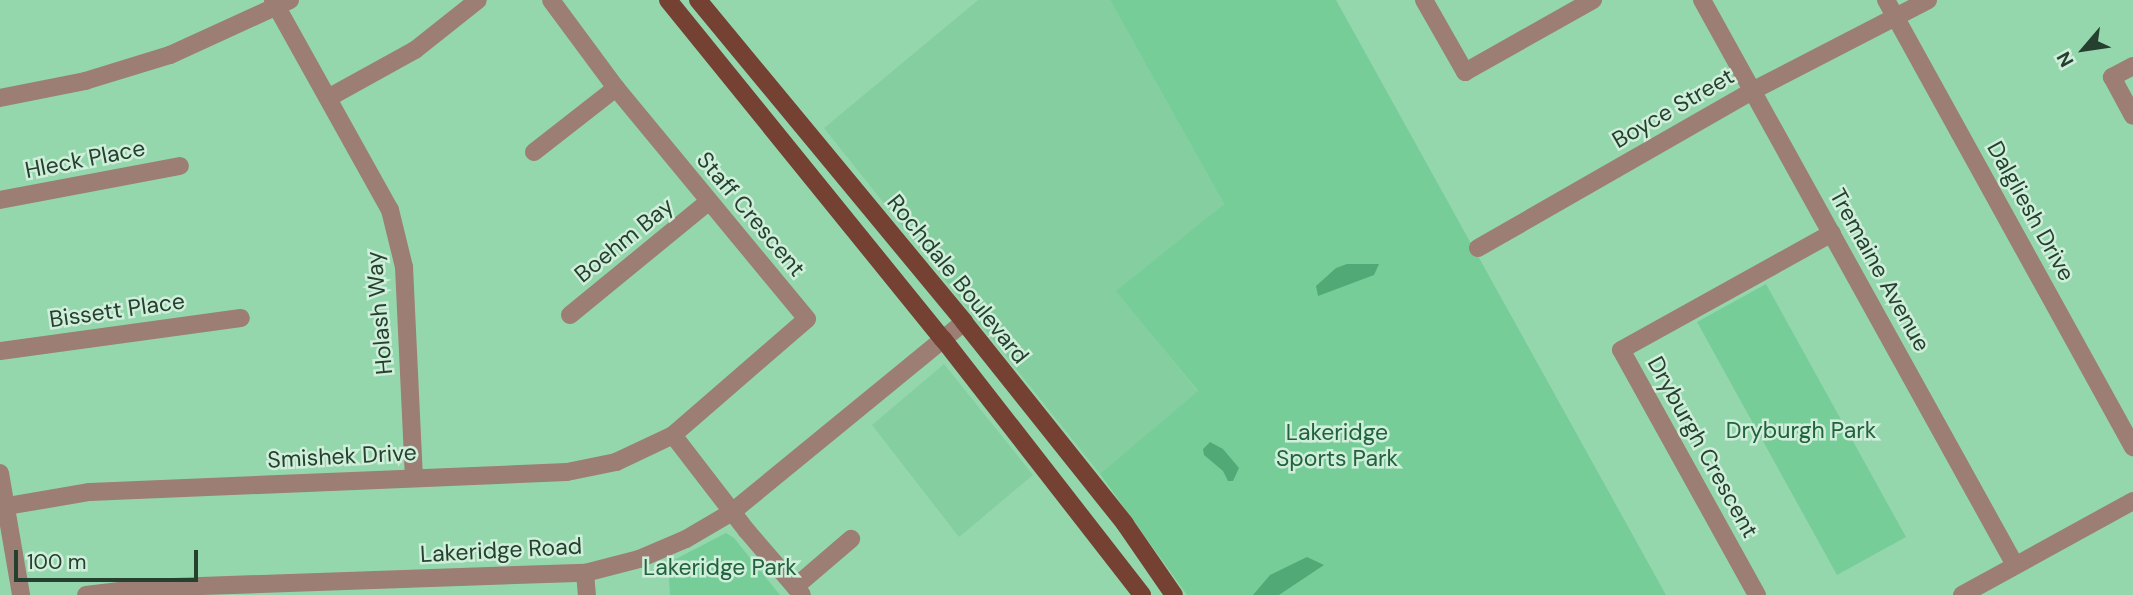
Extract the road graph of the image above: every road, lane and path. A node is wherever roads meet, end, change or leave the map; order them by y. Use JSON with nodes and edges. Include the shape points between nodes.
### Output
{"nodes":[{"id":1,"x":478,"y":0,"type":"edge"},
{"id":2,"x":551,"y":0,"type":"edge"},
{"id":3,"x":668,"y":0,"type":"edge"},
{"id":4,"x":698,"y":0,"type":"edge"},
{"id":5,"x":1424,"y":0,"type":"edge"},
{"id":6,"x":1594,"y":0,"type":"edge"},
{"id":7,"x":1702,"y":0,"type":"edge"},
{"id":8,"x":1886,"y":0,"type":"edge"},
{"id":9,"x":1928,"y":0,"type":"edge"},
{"id":10,"x":280,"y":3,"type":"edge"},
{"id":11,"x":1896,"y":18,"type":"junction"},
{"id":12,"x":2133,"y":65,"type":"edge"},
{"id":13,"x":616,"y":88,"type":"junction"},
{"id":14,"x":1752,"y":91,"type":"junction"},
{"id":15,"x":0,"y":98,"type":"edge"},
{"id":16,"x":328,"y":98,"type":"junction"},
{"id":17,"x":2133,"y":116,"type":"edge"},
{"id":18,"x":534,"y":152,"type":"dead end"},
{"id":19,"x":180,"y":166,"type":"dead end"},
{"id":20,"x":0,"y":200,"type":"edge"},
{"id":21,"x":708,"y":202,"type":"junction"},
{"id":22,"x":1832,"y":233,"type":"junction"},
{"id":23,"x":1478,"y":248,"type":"dead end"},
{"id":24,"x":570,"y":315,"type":"dead end"},
{"id":25,"x":241,"y":318,"type":"dead end"},
{"id":26,"x":964,"y":322,"type":"junction"},
{"id":27,"x":943,"y":339,"type":"junction"},
{"id":28,"x":0,"y":351,"type":"edge"},
{"id":29,"x":673,"y":435,"type":"junction"},
{"id":30,"x":2133,"y":447,"type":"edge"},
{"id":31,"x":0,"y":472,"type":"edge"},
{"id":32,"x":414,"y":477,"type":"junction"},
{"id":33,"x":2133,"y":501,"type":"edge"},
{"id":34,"x":7,"y":506,"type":"junction"},
{"id":35,"x":732,"y":512,"type":"junction"},
{"id":36,"x":851,"y":539,"type":"dead end"},
{"id":37,"x":2015,"y":565,"type":"junction"},
{"id":38,"x":585,"y":573,"type":"junction"},
{"id":39,"x":799,"y":591,"type":"edge"},
{"id":40,"x":21,"y":595,"type":"edge"},
{"id":41,"x":86,"y":595,"type":"edge"},
{"id":42,"x":587,"y":595,"type":"edge"},
{"id":43,"x":1142,"y":595,"type":"edge"},
{"id":44,"x":1174,"y":595,"type":"edge"},
{"id":45,"x":1757,"y":595,"type":"edge"},
{"id":46,"x":1962,"y":595,"type":"edge"}],
"edges":[{"from":1,"to":16,"type":"street","via":[[415,50]]},
{"from":2,"to":13,"type":"street","name":"Staff Crescent"},
{"from":3,"to":27,"type":"main road"},
{"from":4,"to":26,"type":"main road","name":"Rochdale Boulevard"},
{"from":5,"to":6,"type":"street","via":[[1465,72]]},
{"from":7,"to":14,"type":"street","name":"Tremaine Avenue"},
{"from":8,"to":11,"type":"street","name":"Dalgliesh Drive"},
{"from":9,"to":11,"type":"street","name":"Boyce Street"},
{"from":10,"to":15,"type":"street","via":[[170,55],[85,81]]},
{"from":10,"to":16,"type":"street","name":"Holash Way"},
{"from":11,"to":14,"type":"street","name":"Boyce Street"},
{"from":11,"to":30,"type":"street","name":"Dalgliesh Drive"},
{"from":12,"to":17,"type":"street","via":[[2112,78]]},
{"from":13,"to":18,"type":"street"},
{"from":13,"to":21,"type":"street","name":"Staff Crescent"},
{"from":14,"to":22,"type":"street","name":"Tremaine Avenue"},
{"from":14,"to":23,"type":"street","name":"Boyce Street"},
{"from":16,"to":32,"type":"street","name":"Holash Way","via":[[390,210],[404,267]]},
{"from":19,"to":20,"type":"street","name":"Hleck Place"},
{"from":21,"to":24,"type":"street","name":"Boehm Bay"},
{"from":21,"to":29,"type":"street","name":"Staff Crescent","via":[[807,319]]},
{"from":22,"to":37,"type":"street","name":"Tremaine Avenue"},
{"from":22,"to":45,"type":"street","name":"Dryburgh Crescent","via":[[1621,350]]},
{"from":25,"to":28,"type":"street","name":"Bissett Place"},
{"from":26,"to":27,"type":"street","name":"Lakeridge Road"},
{"from":26,"to":44,"type":"main road","name":"Rochdale Boulevard","via":[[1125,524]]},
{"from":27,"to":35,"type":"street","name":"Lakeridge Road"},
{"from":27,"to":43,"type":"main road"},
{"from":29,"to":32,"type":"street","name":"Smishek Drive","via":[[616,462],[567,472]]},
{"from":29,"to":35,"type":"street"},
{"from":31,"to":34,"type":"street"},
{"from":32,"to":34,"type":"street","name":"Smishek Drive","via":[[90,492]]},
{"from":33,"to":37,"type":"street"},
{"from":34,"to":40,"type":"street"},
{"from":35,"to":38,"type":"street","name":"Lakeridge Road","via":[[639,559]]},
{"from":35,"to":39,"type":"street"},
{"from":36,"to":39,"type":"street"},
{"from":37,"to":46,"type":"street"},
{"from":38,"to":41,"type":"street","name":"Lakeridge Road","via":[[145,588]]},
{"from":38,"to":42,"type":"street"}]}
